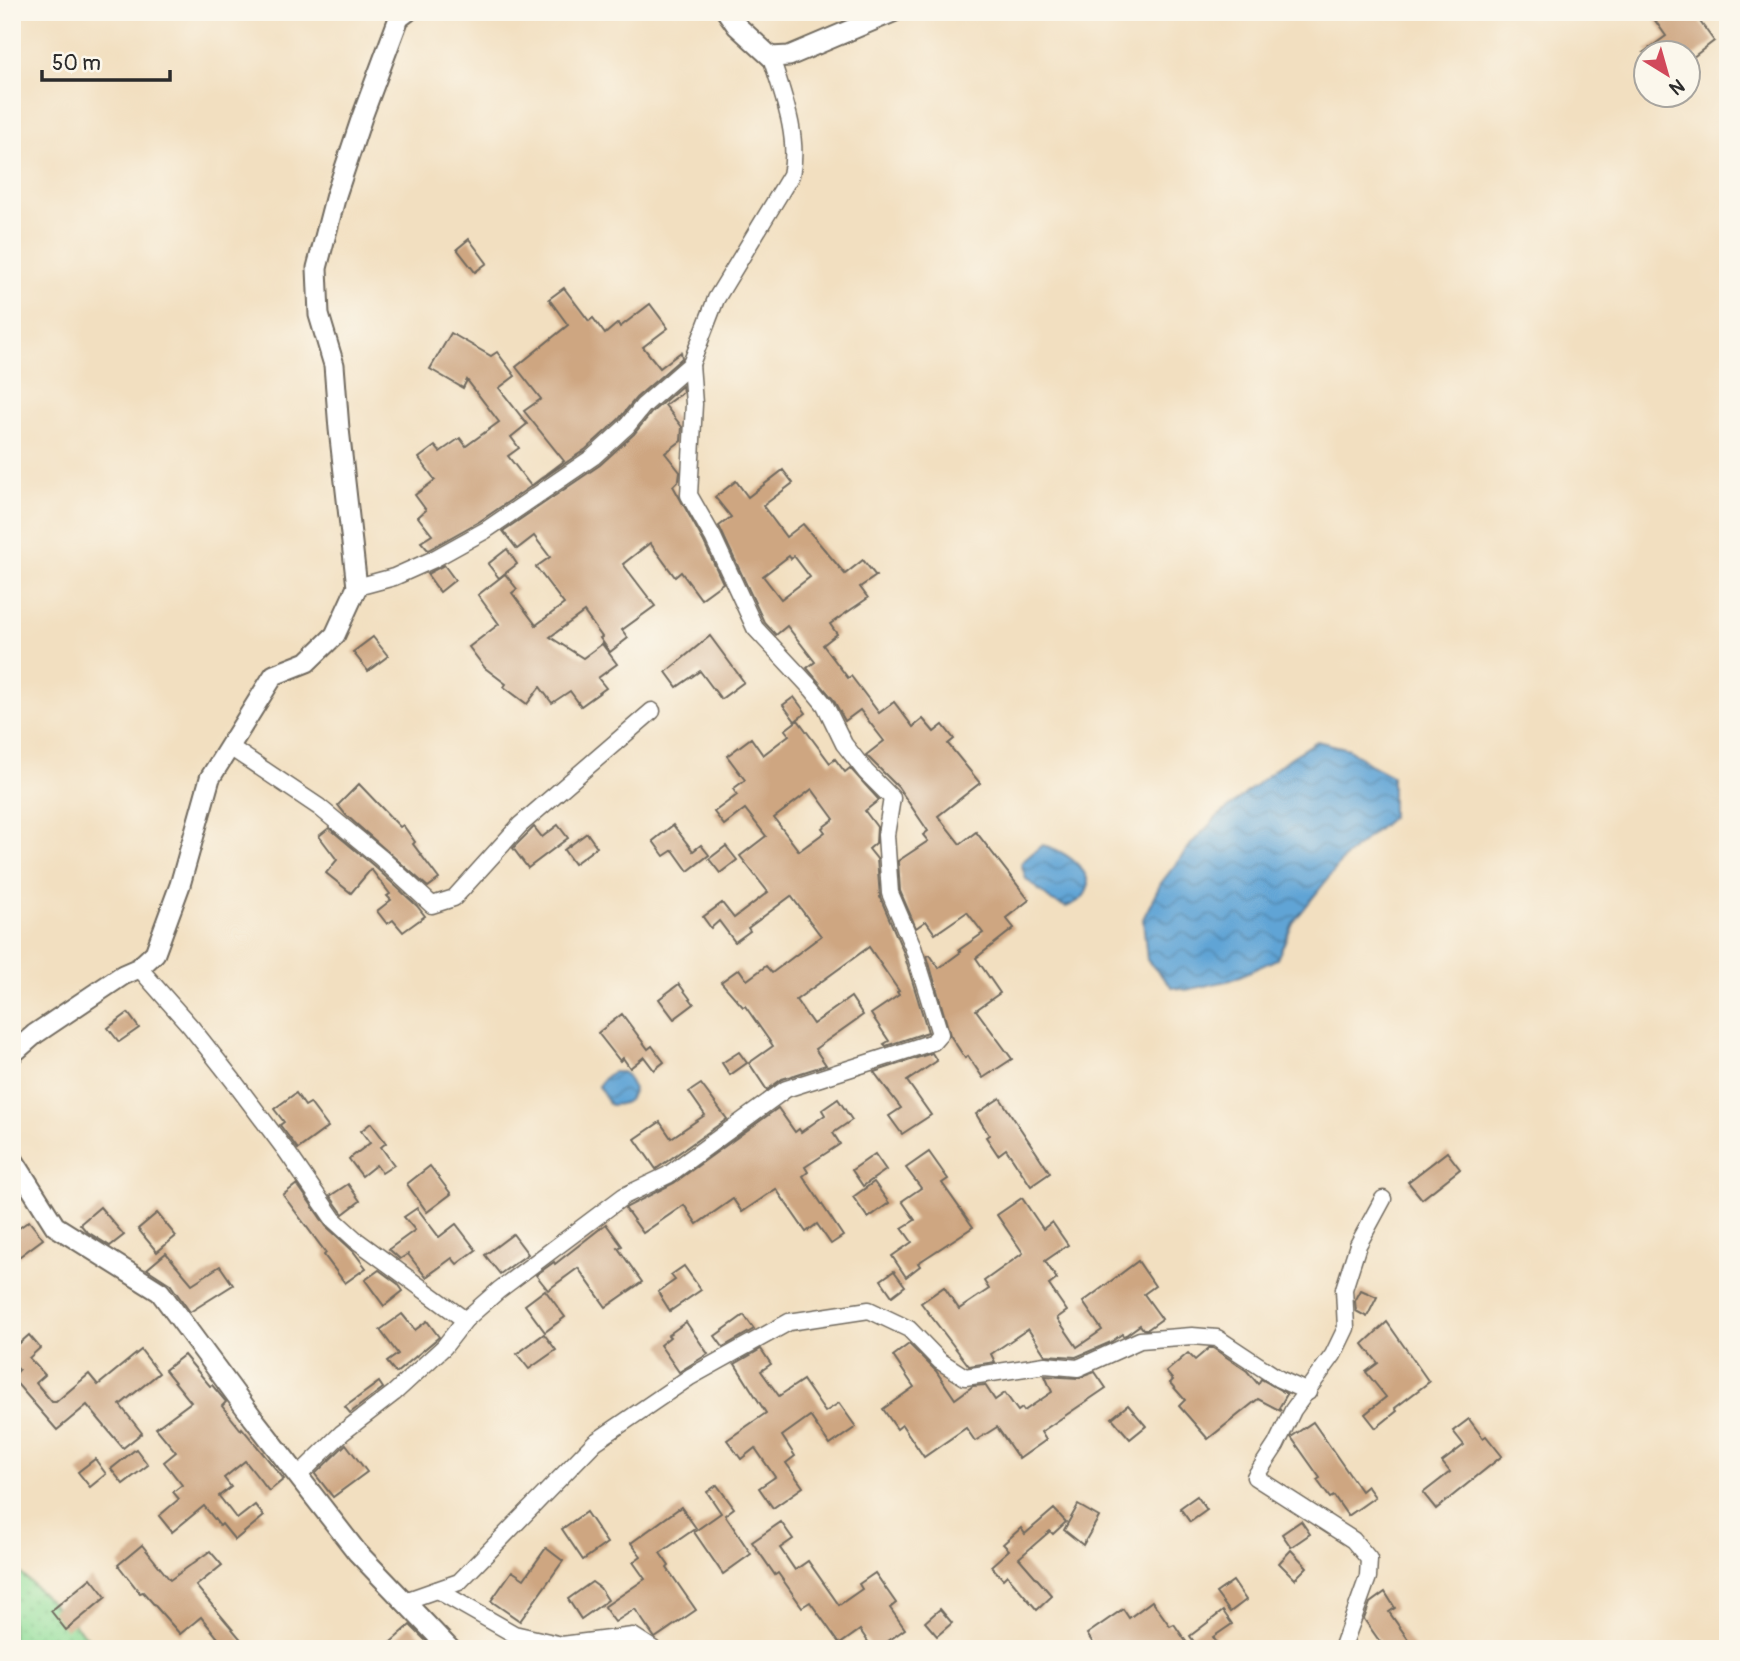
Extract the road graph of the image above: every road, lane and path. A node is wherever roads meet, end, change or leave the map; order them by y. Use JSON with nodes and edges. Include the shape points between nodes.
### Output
{"nodes":[{"id":1,"x":727,"y":12,"type":"edge"},
{"id":2,"x":893,"y":12,"type":"edge"},
{"id":3,"x":400,"y":14,"type":"edge"},
{"id":4,"x":771,"y":57,"type":"junction"},
{"id":5,"x":691,"y":364,"type":"junction"},
{"id":6,"x":357,"y":587,"type":"junction"},
{"id":7,"x":652,"y":711,"type":"dead end"},
{"id":8,"x":230,"y":747,"type":"junction"},
{"id":9,"x":139,"y":968,"type":"junction"},
{"id":10,"x":12,"y":1054,"type":"edge"},
{"id":11,"x":12,"y":1158,"type":"edge"},
{"id":12,"x":1383,"y":1199,"type":"dead end"},
{"id":13,"x":465,"y":1320,"type":"junction"},
{"id":14,"x":1308,"y":1392,"type":"junction"},
{"id":15,"x":298,"y":1476,"type":"junction"},
{"id":16,"x":437,"y":1590,"type":"junction"},
{"id":17,"x":405,"y":1601,"type":"junction"},
{"id":18,"x":450,"y":1649,"type":"edge"},
{"id":19,"x":653,"y":1649,"type":"edge"},
{"id":20,"x":1342,"y":1649,"type":"edge"}],
"edges":[{"from":1,"to":4,"type":"street"},
{"from":2,"to":4,"type":"street","via":[[789,56]]},
{"from":3,"to":6,"type":"street","via":[[336,195],[317,268],[319,315],[334,365]]},
{"from":4,"to":5,"type":"street","via":[[795,160],[716,299]]},
{"from":5,"to":6,"type":"street","via":[[593,457],[486,530],[432,561]]},
{"from":5,"to":13,"type":"street","via":[[694,404],[689,495],[755,628],[825,705],[844,744],[892,798],[886,835],[890,893],[913,947],[940,1034],[933,1042],[786,1089],[668,1175],[624,1196]]},
{"from":6,"to":8,"type":"street","via":[[335,635],[307,662],[274,676]]},
{"from":7,"to":8,"type":"street","via":[[520,825],[454,898],[432,905],[319,807]]},
{"from":8,"to":9,"type":"street","via":[[210,778],[163,934],[155,953]]},
{"from":9,"to":10,"type":"street","via":[[35,1034]]},
{"from":9,"to":13,"type":"street","via":[[240,1089],[334,1220]]},
{"from":11,"to":15,"type":"street","via":[[55,1226],[160,1292]]},
{"from":12,"to":14,"type":"street","via":[[1358,1245],[1344,1289],[1346,1328]]},
{"from":13,"to":15,"type":"street","via":[[444,1347]]},
{"from":14,"to":16,"type":"street","via":[[1279,1379],[1217,1338],[1140,1340],[1078,1368],[1045,1365],[965,1377],[940,1361],[909,1329],[869,1310],[789,1322],[690,1377],[595,1442],[458,1582]]},
{"from":14,"to":20,"type":"street","via":[[1255,1477],[1353,1540],[1369,1559],[1368,1577]]},
{"from":15,"to":17,"type":"street","via":[[357,1552]]},
{"from":16,"to":17,"type":"street"},
{"from":16,"to":19,"type":"street","via":[[514,1634],[562,1645],[633,1636]]},
{"from":17,"to":18,"type":"street"}]}
